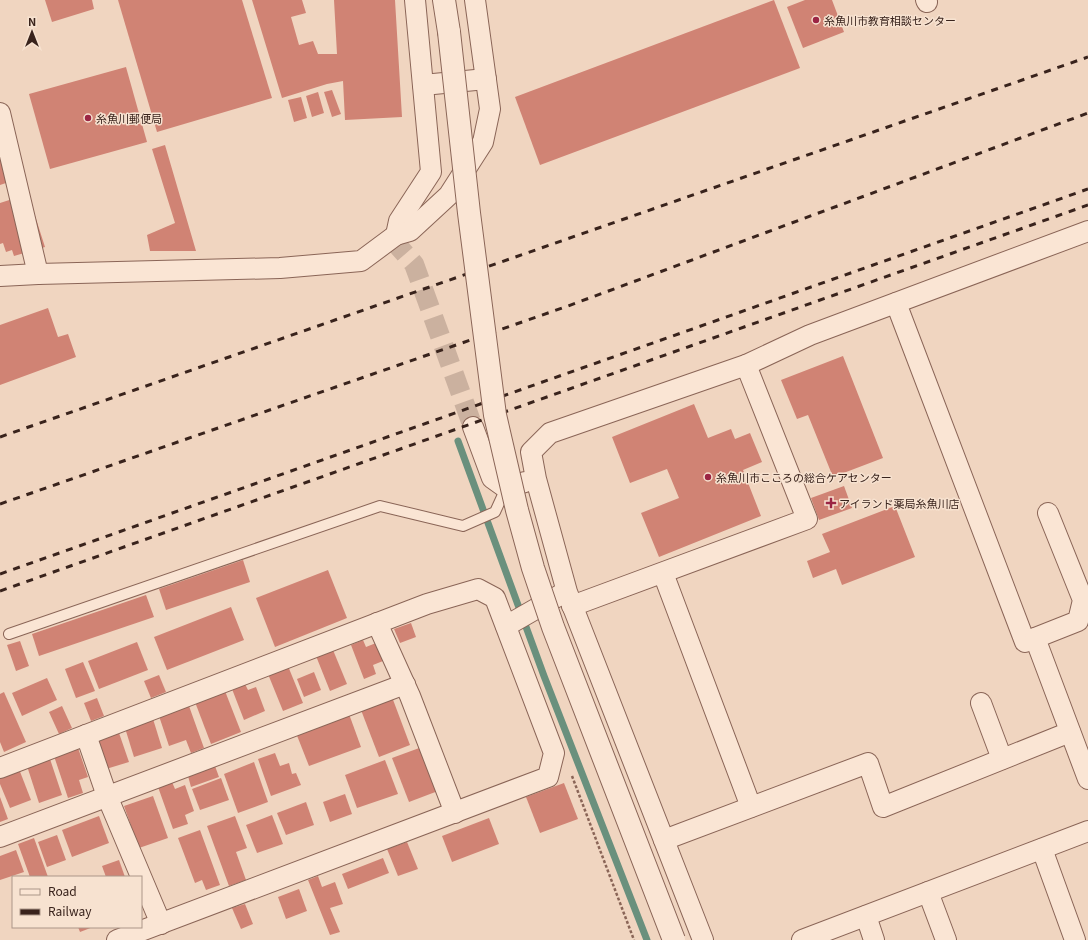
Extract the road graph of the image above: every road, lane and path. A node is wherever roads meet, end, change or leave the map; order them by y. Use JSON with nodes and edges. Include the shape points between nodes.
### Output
{"nodes":[{"id":1,"x":415,"y":0,"type":"edge"},
{"id":2,"x":444,"y":0,"type":"edge"},
{"id":3,"x":475,"y":0,"type":"edge"},
{"id":4,"x":486,"y":80,"type":"junction"},
{"id":5,"x":422,"y":85,"type":"junction"},
{"id":6,"x":0,"y":113,"type":"edge"},
{"id":7,"x":1088,"y":231,"type":"edge"},
{"id":8,"x":396,"y":235,"type":"junction"},
{"id":9,"x":38,"y":274,"type":"junction"},
{"id":10,"x":0,"y":276,"type":"edge"},
{"id":11,"x":896,"y":303,"type":"junction"},
{"id":12,"x":746,"y":365,"type":"junction"},
{"id":13,"x":473,"y":427,"type":"tunnel mouth"},
{"id":14,"x":536,"y":479,"type":"junction"},
{"id":15,"x":506,"y":488,"type":"junction"},
{"id":16,"x":1048,"y":513,"type":"dead end"},
{"id":17,"x":663,"y":573,"type":"junction"},
{"id":18,"x":569,"y":599,"type":"junction"},
{"id":19,"x":377,"y":623,"type":"junction"},
{"id":20,"x":506,"y":626,"type":"junction"},
{"id":21,"x":9,"y":634,"type":"dead end"},
{"id":22,"x":1035,"y":638,"type":"junction"},
{"id":23,"x":405,"y":684,"type":"junction"},
{"id":24,"x":981,"y":703,"type":"dead end"},
{"id":25,"x":1070,"y":732,"type":"junction"},
{"id":26,"x":86,"y":735,"type":"junction"},
{"id":27,"x":1002,"y":760,"type":"junction"},
{"id":28,"x":552,"y":762,"type":"junction"},
{"id":29,"x":0,"y":768,"type":"edge"},
{"id":30,"x":1088,"y":779,"type":"edge"},
{"id":31,"x":108,"y":796,"type":"junction"},
{"id":32,"x":751,"y":807,"type":"junction"},
{"id":33,"x":455,"y":813,"type":"junction"},
{"id":34,"x":1088,"y":831,"type":"edge"},
{"id":35,"x":0,"y":837,"type":"edge"},
{"id":36,"x":664,"y":840,"type":"junction"},
{"id":37,"x":1042,"y":849,"type":"junction"},
{"id":38,"x":137,"y":876,"type":"edge"},
{"id":39,"x":142,"y":889,"type":"edge"},
{"id":40,"x":928,"y":892,"type":"junction"},
{"id":41,"x":866,"y":916,"type":"junction"},
{"id":42,"x":157,"y":930,"type":"edge"},
{"id":43,"x":117,"y":940,"type":"edge"},
{"id":44,"x":634,"y":940,"type":"edge"},
{"id":45,"x":674,"y":940,"type":"edge"},
{"id":46,"x":703,"y":940,"type":"edge"},
{"id":47,"x":803,"y":940,"type":"edge"},
{"id":48,"x":874,"y":940,"type":"edge"},
{"id":49,"x":946,"y":940,"type":"edge"},
{"id":50,"x":1074,"y":940,"type":"edge"}],
"edges":[{"from":1,"to":5,"type":"street"},
{"from":2,"to":45,"type":"street","bridge":true,"via":[[496,415],[517,510],[532,568]]},
{"from":3,"to":4,"type":"street"},
{"from":4,"to":5,"type":"street"},
{"from":4,"to":8,"type":"street","via":[[490,109],[483,142],[449,195],[410,232]]},
{"from":5,"to":8,"type":"street","via":[[431,172],[399,221]]},
{"from":6,"to":9,"type":"street"},
{"from":7,"to":11,"type":"street"},
{"from":8,"to":9,"type":"street","via":[[362,261],[280,268]]},
{"from":9,"to":10,"type":"street"},
{"from":11,"to":12,"type":"street","via":[[810,335]]},
{"from":11,"to":22,"type":"street","via":[[1025,642]]},
{"from":12,"to":14,"type":"street","via":[[550,433],[531,452]]},
{"from":12,"to":17,"type":"street","via":[[807,519]]},
{"from":13,"to":15,"type":"street","via":[[492,478]]},
{"from":14,"to":15,"type":"street"},
{"from":14,"to":18,"type":"street"},
{"from":15,"to":21,"type":"lane","via":[[495,512],[463,526],[380,506]]},
{"from":16,"to":22,"type":"street","via":[[1083,600],[1078,621]]},
{"from":17,"to":18,"type":"street"},
{"from":17,"to":32,"type":"street"},
{"from":18,"to":20,"type":"street"},
{"from":18,"to":36,"type":"street"},
{"from":19,"to":20,"type":"street","via":[[427,604],[478,589],[495,598]]},
{"from":19,"to":23,"type":"street"},
{"from":19,"to":26,"type":"street"},
{"from":20,"to":28,"type":"street","via":[[554,753]]},
{"from":22,"to":25,"type":"street"},
{"from":23,"to":31,"type":"street"},
{"from":23,"to":33,"type":"street"},
{"from":24,"to":27,"type":"street"},
{"from":25,"to":27,"type":"street"},
{"from":25,"to":30,"type":"street"},
{"from":26,"to":29,"type":"street"},
{"from":26,"to":31,"type":"street"},
{"from":27,"to":32,"type":"street","via":[[884,807],[868,762]]},
{"from":28,"to":33,"type":"street","via":[[548,777]]},
{"from":28,"to":44,"type":"path","via":[[569,769]]},
{"from":31,"to":35,"type":"street"},
{"from":31,"to":38,"type":"street"},
{"from":32,"to":36,"type":"street"},
{"from":33,"to":42,"type":"street"},
{"from":34,"to":37,"type":"street"},
{"from":36,"to":46,"type":"street"},
{"from":37,"to":40,"type":"street"},
{"from":37,"to":50,"type":"street"},
{"from":39,"to":42,"type":"street"},
{"from":40,"to":41,"type":"street"},
{"from":40,"to":49,"type":"street"},
{"from":41,"to":47,"type":"street"},
{"from":41,"to":48,"type":"street"},
{"from":42,"to":43,"type":"street"}]}
